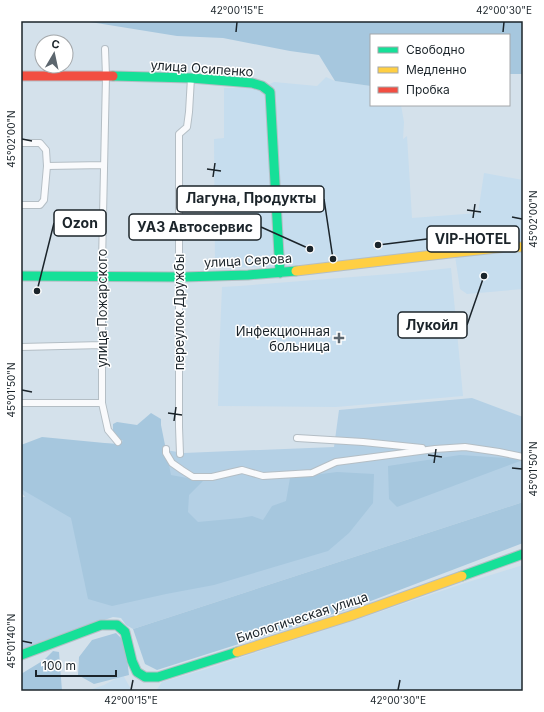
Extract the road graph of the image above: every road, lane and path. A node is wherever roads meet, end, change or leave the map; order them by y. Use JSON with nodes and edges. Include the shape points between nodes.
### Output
{"nodes":[{"id":1,"x":105,"y":49,"type":"dead end"},
{"id":2,"x":21,"y":76,"type":"edge"},
{"id":3,"x":106,"y":76,"type":"junction"},
{"id":4,"x":191,"y":78,"type":"junction"},
{"id":5,"x":21,"y":143,"type":"edge"},
{"id":6,"x":104,"y":165,"type":"junction"},
{"id":7,"x":47,"y":166,"type":"junction"},
{"id":8,"x":21,"y":205,"type":"edge"},
{"id":9,"x":523,"y":247,"type":"edge"},
{"id":10,"x":280,"y":273,"type":"junction"},
{"id":11,"x":21,"y":276,"type":"edge"},
{"id":12,"x":102,"y":276,"type":"junction"},
{"id":13,"x":179,"y":276,"type":"junction"},
{"id":14,"x":102,"y":345,"type":"junction"},
{"id":15,"x":21,"y":347,"type":"edge"},
{"id":16,"x":21,"y":403,"type":"edge"},
{"id":17,"x":102,"y":403,"type":"junction"},
{"id":18,"x":297,"y":438,"type":"dead end"},
{"id":19,"x":118,"y":442,"type":"dead end"},
{"id":20,"x":166,"y":449,"type":"dead end"},
{"id":21,"x":436,"y":449,"type":"junction"},
{"id":22,"x":180,"y":454,"type":"dead end"},
{"id":23,"x":523,"y":457,"type":"edge"},
{"id":24,"x":523,"y":554,"type":"edge"},
{"id":25,"x":21,"y":656,"type":"edge"}],
"edges":[{"from":1,"to":3,"type":"street","name":"улица Пожарского"},
{"from":2,"to":3,"type":"street","name":"улица Осипенко"},
{"from":3,"to":4,"type":"street","name":"улица Осипенко"},
{"from":3,"to":6,"type":"street","name":"улица Пожарского"},
{"from":4,"to":10,"type":"street","name":"улица Осипенко","via":[[252,83],[270,92]]},
{"from":4,"to":13,"type":"street","name":"переулок Дружбы","via":[[187,127],[179,134]]},
{"from":5,"to":7,"type":"street","via":[[40,143],[46,150]]},
{"from":6,"to":7,"type":"street"},
{"from":6,"to":12,"type":"street","name":"улица Пожарского"},
{"from":7,"to":8,"type":"street","via":[[44,200],[40,205]]},
{"from":9,"to":10,"type":"street","name":"улица Серова"},
{"from":10,"to":13,"type":"street","name":"улица Серова"},
{"from":11,"to":12,"type":"street","name":"улица Серова"},
{"from":12,"to":13,"type":"street","name":"улица Серова"},
{"from":12,"to":14,"type":"street","name":"улица Пожарского"},
{"from":13,"to":22,"type":"street","name":"переулок Дружбы"},
{"from":14,"to":15,"type":"street"},
{"from":14,"to":17,"type":"street","name":"улица Пожарского"},
{"from":16,"to":17,"type":"street"},
{"from":17,"to":19,"type":"street","name":"улица Пожарского","via":[[108,430]]},
{"from":18,"to":21,"type":"street"},
{"from":20,"to":21,"type":"street","via":[[172,464],[193,477],[212,477],[242,470],[264,476],[312,473],[336,462]]},
{"from":21,"to":23,"type":"street","via":[[465,447]]},
{"from":24,"to":25,"type":"street","name":"Биологическая улица","via":[[350,616],[158,677],[145,677],[137,672],[125,632],[117,625],[101,624]]}]}
